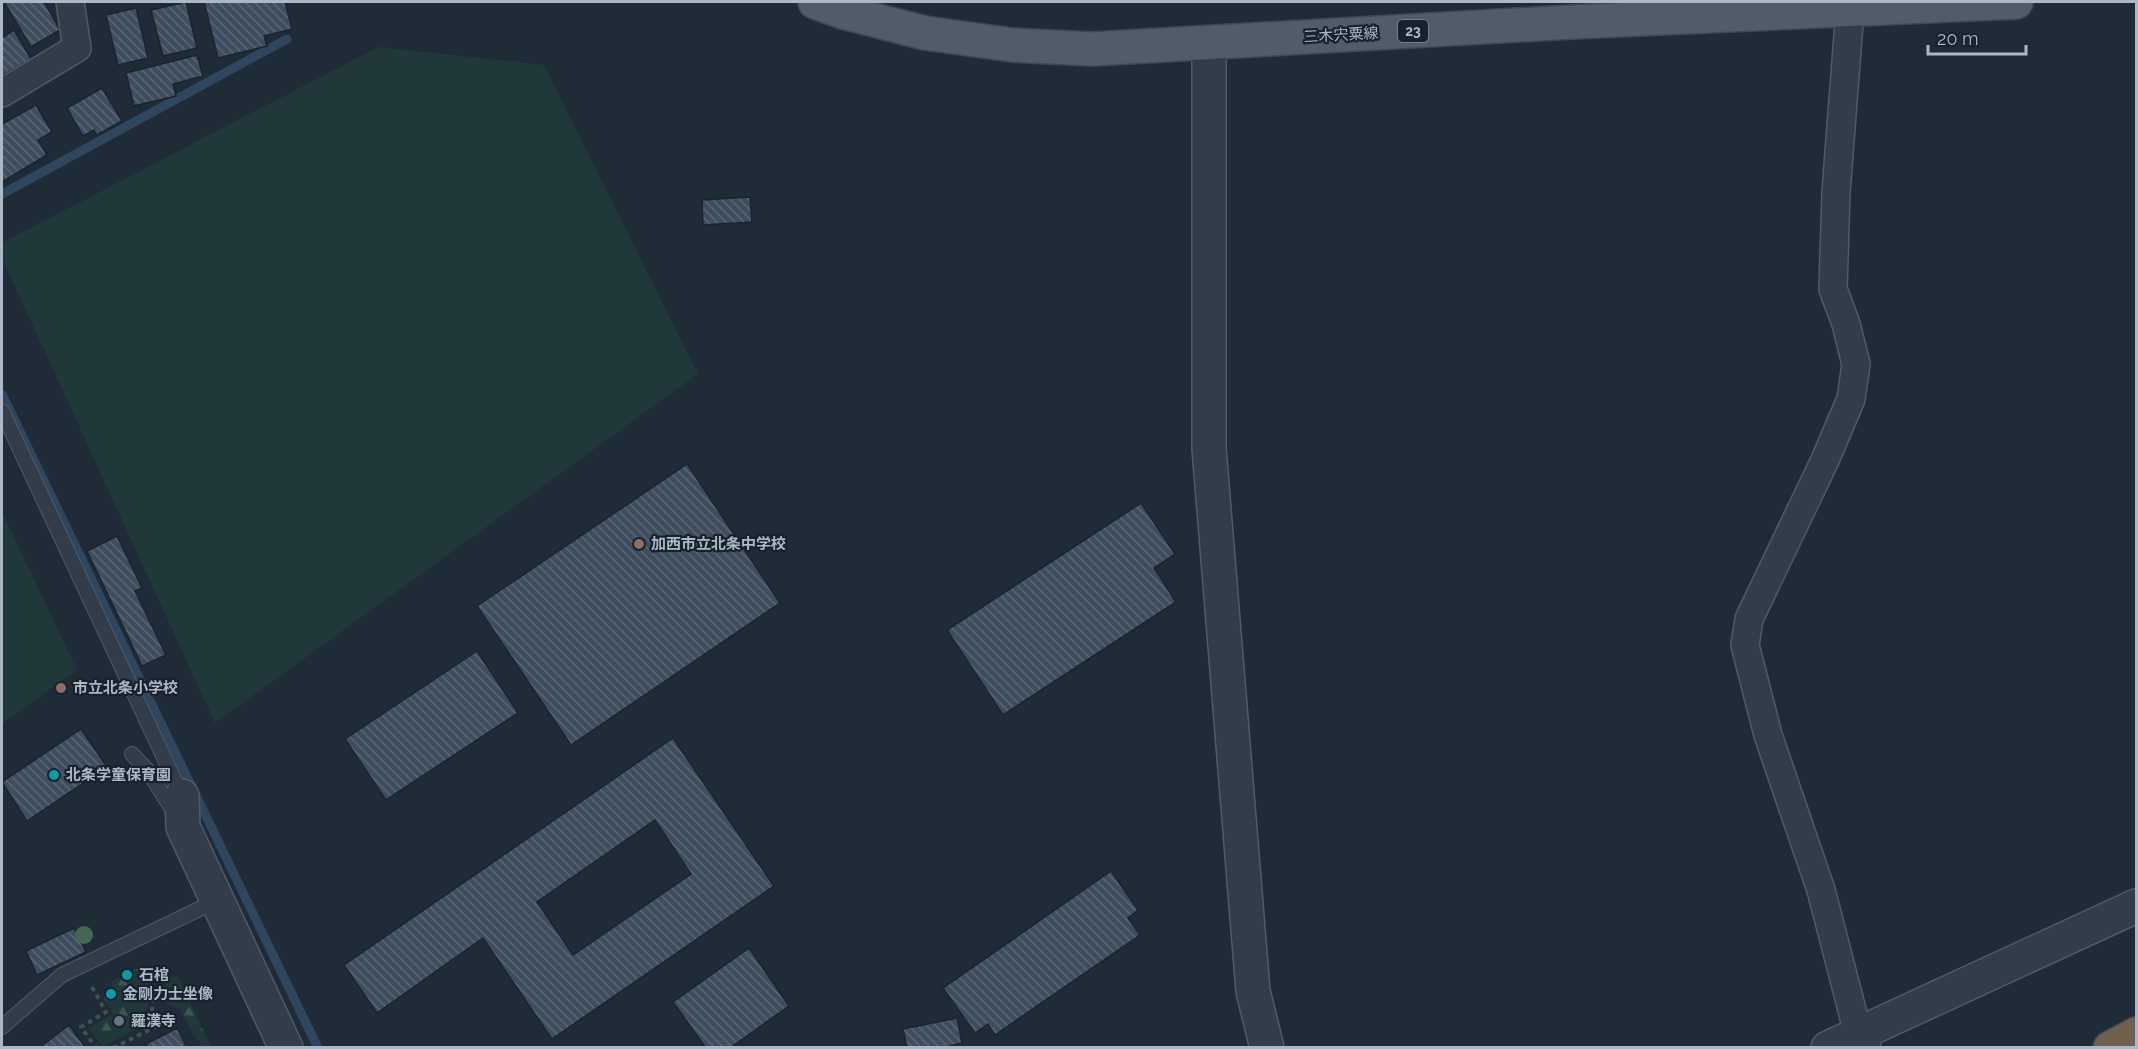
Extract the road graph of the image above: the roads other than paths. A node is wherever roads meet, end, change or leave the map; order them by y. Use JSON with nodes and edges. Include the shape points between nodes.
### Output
{"nodes":[{"id":1,"x":70,"y":2,"type":"edge"},
{"id":2,"x":815,"y":2,"type":"edge"},
{"id":3,"x":2016,"y":2,"type":"edge"},
{"id":4,"x":1850,"y":10,"type":"junction"},
{"id":5,"x":1209,"y":43,"type":"junction"},
{"id":6,"x":2,"y":93,"type":"edge"},
{"id":7,"x":2,"y":411,"type":"edge"},
{"id":8,"x":132,"y":754,"type":"dead end"},
{"id":9,"x":183,"y":812,"type":"junction"},
{"id":10,"x":216,"y":901,"type":"junction"},
{"id":11,"x":2136,"y":906,"type":"edge"},
{"id":12,"x":2,"y":1026,"type":"edge"},
{"id":13,"x":2136,"y":1034,"type":"edge"},
{"id":14,"x":1863,"y":1040,"type":"edge"},
{"id":15,"x":286,"y":1047,"type":"edge"},
{"id":16,"x":1267,"y":1047,"type":"edge"},
{"id":17,"x":1828,"y":1047,"type":"edge"},
{"id":18,"x":2110,"y":1047,"type":"edge"}],
"edges":[{"from":1,"to":6,"type":"street","via":[[77,48]]},
{"from":2,"to":5,"type":"main road","name":"三木宍粟線","number":"23","via":[[925,33],[1012,45],[1092,49]]},
{"from":3,"to":4,"type":"main road","name":"三木宍粟線","number":"23"},
{"from":4,"to":5,"type":"main road","name":"三木宍粟線","number":"23"},
{"from":4,"to":14,"type":"street","via":[[1833,289],[1856,364],[1851,399],[1749,619],[1745,645],[1768,735],[1821,890]]},
{"from":5,"to":16,"type":"street","via":[[1209,448],[1253,991]]},
{"from":7,"to":9,"type":"lane"},
{"from":8,"to":9,"type":"lane"},
{"from":9,"to":10,"type":"street"},
{"from":10,"to":12,"type":"lane","via":[[62,975]]},
{"from":10,"to":15,"type":"street"},
{"from":11,"to":14,"type":"street"},
{"from":13,"to":18,"type":"highway"},
{"from":14,"to":17,"type":"street"}]}
